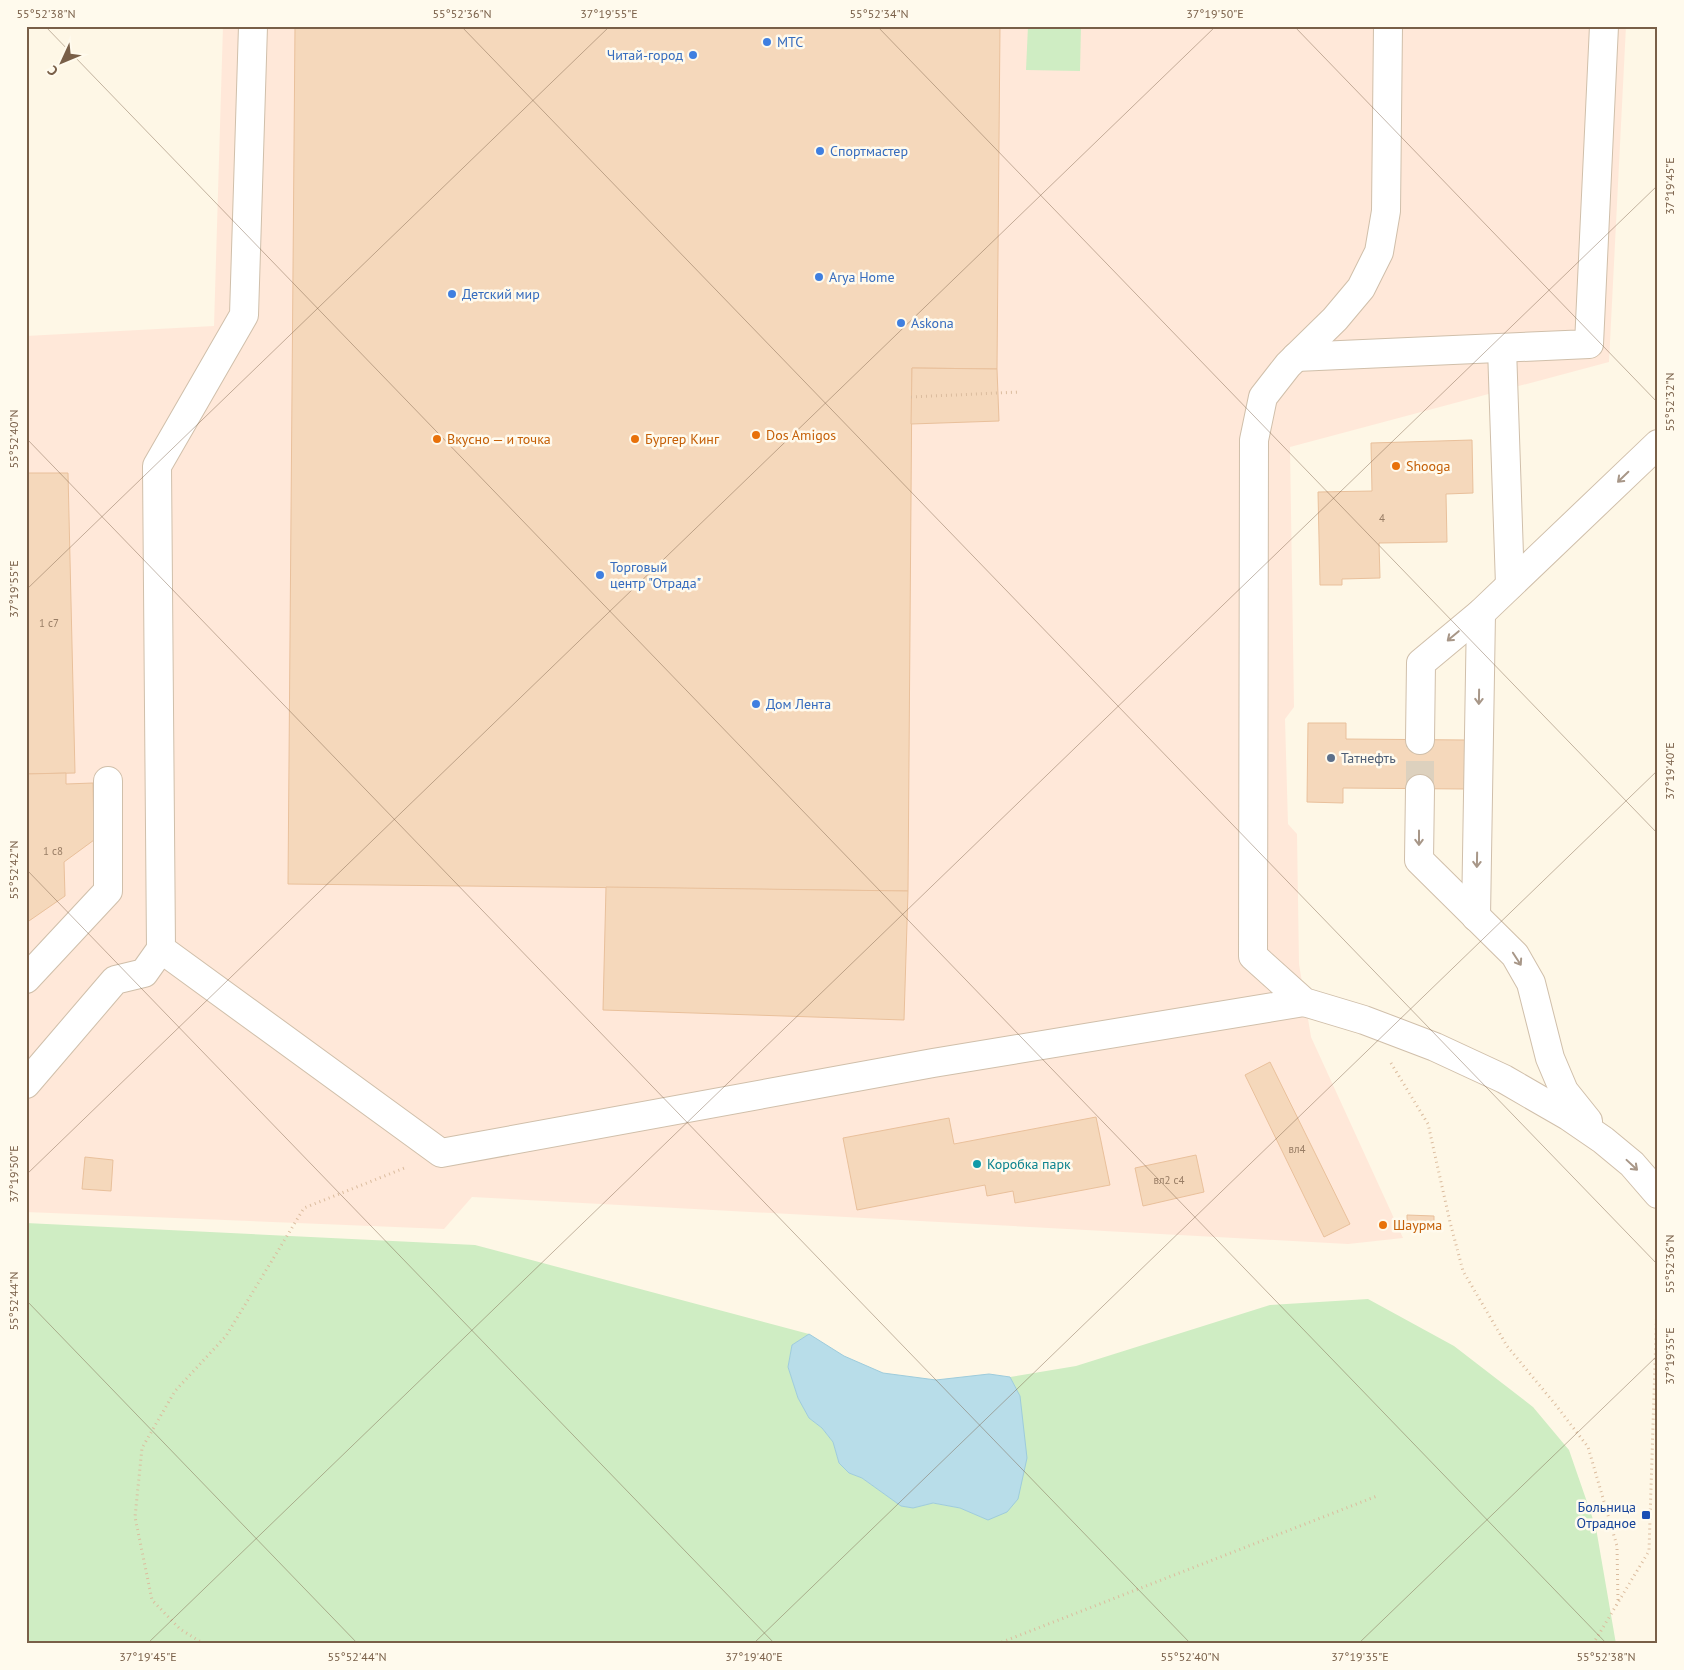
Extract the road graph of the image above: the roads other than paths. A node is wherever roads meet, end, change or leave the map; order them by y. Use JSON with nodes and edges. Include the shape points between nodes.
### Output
{"nodes":[{"id":1,"x":253,"y":26,"type":"edge"},
{"id":2,"x":1388,"y":26,"type":"edge"},
{"id":3,"x":1604,"y":26,"type":"edge"},
{"id":4,"x":1502,"y":348,"type":"junction"},
{"id":5,"x":1296,"y":357,"type":"junction"},
{"id":6,"x":1658,"y":444,"type":"edge"},
{"id":7,"x":1510,"y":585,"type":"junction"},
{"id":8,"x":1480,"y":614,"type":"junction"},
{"id":9,"x":1420,"y":740,"type":"tunnel mouth"},
{"id":10,"x":108,"y":782,"type":"dead end"},
{"id":11,"x":1420,"y":789,"type":"tunnel mouth"},
{"id":12,"x":1476,"y":917,"type":"junction"},
{"id":13,"x":161,"y":949,"type":"junction"},
{"id":14,"x":26,"y":979,"type":"edge"},
{"id":15,"x":1304,"y":1002,"type":"junction"},
{"id":16,"x":26,"y":1084,"type":"edge"},
{"id":17,"x":1603,"y":1140,"type":"junction"},
{"id":18,"x":1658,"y":1194,"type":"edge"}],
"edges":[{"from":1,"to":13,"type":"street","via":[[244,315],[157,466]]},
{"from":2,"to":5,"type":"street","via":[[1386,211],[1380,252],[1361,288]]},
{"from":3,"to":4,"type":"street","via":[[1589,344]]},
{"from":4,"to":5,"type":"street"},
{"from":4,"to":7,"type":"street"},
{"from":5,"to":15,"type":"street","via":[[1263,397],[1254,440],[1253,956]]},
{"from":6,"to":7,"type":"street","one_way":true},
{"from":7,"to":8,"type":"street"},
{"from":8,"to":9,"type":"street","one_way":true,"via":[[1421,663]]},
{"from":8,"to":12,"type":"street","one_way":true},
{"from":10,"to":14,"type":"street","via":[[108,891]]},
{"from":11,"to":12,"type":"street","one_way":true,"via":[[1419,860]]},
{"from":12,"to":17,"type":"street","one_way":true,"via":[[1516,955],[1531,983],[1550,1058],[1564,1091]]},
{"from":13,"to":15,"type":"street","via":[[441,1153],[933,1063]]},
{"from":13,"to":16,"type":"street","via":[[144,973],[115,980]]},
{"from":15,"to":17,"type":"street","via":[[1435,1047],[1504,1079]]},
{"from":17,"to":18,"type":"street","one_way":true,"via":[[1632,1164]]}]}
